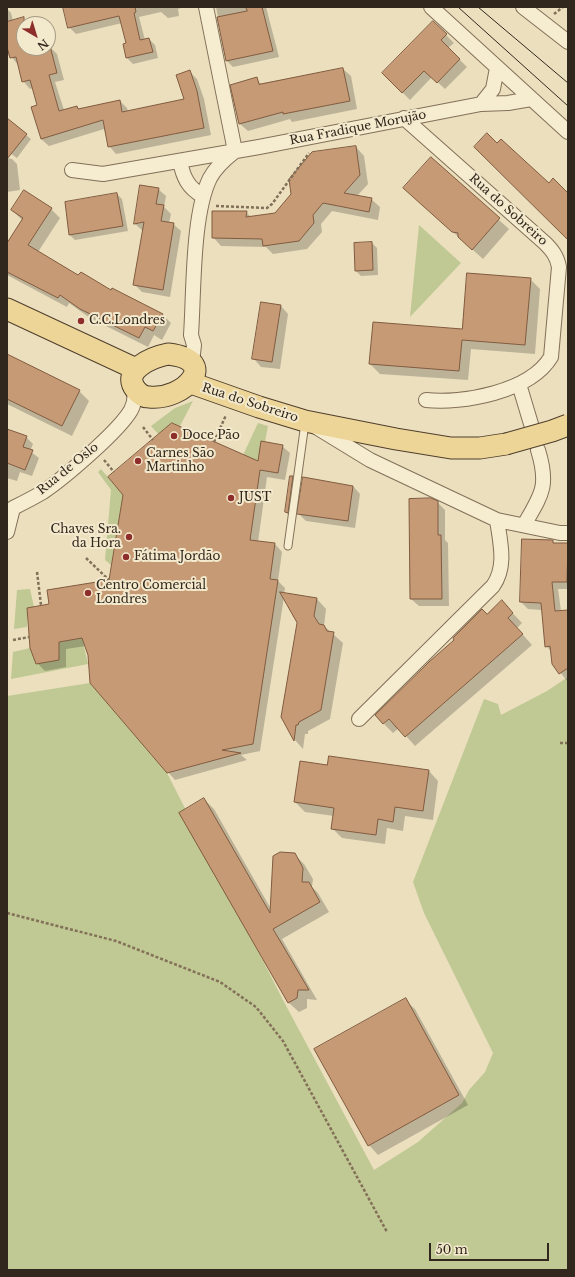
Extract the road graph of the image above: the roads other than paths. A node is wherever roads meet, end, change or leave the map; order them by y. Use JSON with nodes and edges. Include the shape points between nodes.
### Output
{"nodes":[{"id":1,"x":206,"y":7,"type":"edge"},
{"id":2,"x":431,"y":7,"type":"edge"},
{"id":3,"x":523,"y":7,"type":"edge"},
{"id":4,"x":568,"y":42,"type":"edge"},
{"id":5,"x":497,"y":68,"type":"junction"},
{"id":6,"x":531,"y":99,"type":"junction"},
{"id":7,"x":481,"y":104,"type":"junction"},
{"id":8,"x":404,"y":118,"type":"junction"},
{"id":9,"x":568,"y":132,"type":"edge"},
{"id":10,"x":235,"y":151,"type":"junction"},
{"id":11,"x":180,"y":161,"type":"junction"},
{"id":12,"x":72,"y":170,"type":"dead end"},
{"id":13,"x":202,"y":201,"type":"junction"},
{"id":14,"x":7,"y":308,"type":"edge"},
{"id":15,"x":191,"y":335,"type":"junction"},
{"id":16,"x":182,"y":358,"type":"junction"},
{"id":17,"x":135,"y":378,"type":"junction"},
{"id":18,"x":191,"y":383,"type":"junction"},
{"id":19,"x":519,"y":384,"type":"junction"},
{"id":20,"x":157,"y":398,"type":"junction"},
{"id":21,"x":426,"y":400,"type":"dead end"},
{"id":22,"x":306,"y":421,"type":"junction"},
{"id":23,"x":120,"y":424,"type":"junction"},
{"id":24,"x":531,"y":424,"type":"dead end"},
{"id":25,"x":568,"y":425,"type":"edge"},
{"id":26,"x":375,"y":434,"type":"junction"},
{"id":27,"x":538,"y":450,"type":"dead end"},
{"id":28,"x":370,"y":460,"type":"junction"},
{"id":29,"x":10,"y":507,"type":"edge"},
{"id":30,"x":497,"y":520,"type":"junction"},
{"id":31,"x":524,"y":525,"type":"junction"},
{"id":32,"x":7,"y":532,"type":"edge"},
{"id":33,"x":568,"y":533,"type":"edge"},
{"id":34,"x":288,"y":546,"type":"dead end"},
{"id":35,"x":359,"y":719,"type":"dead end"}],
"edges":[{"from":1,"to":10,"type":"street"},
{"from":2,"to":5,"type":"street"},
{"from":3,"to":4,"type":"street"},
{"from":5,"to":6,"type":"street"},
{"from":5,"to":7,"type":"street","via":[[493,89]]},
{"from":6,"to":7,"type":"street","name":"Rua Fradique Morujão"},
{"from":6,"to":9,"type":"street"},
{"from":7,"to":8,"type":"street","name":"Rua Fradique Morujão"},
{"from":8,"to":10,"type":"street","name":"Rua Fradique Morujão"},
{"from":8,"to":19,"type":"street","name":"Rua do Sobreiro","via":[[545,243],[557,259],[550,357],[540,371]]},
{"from":10,"to":11,"type":"street","name":"Rua Fradique Morujão"},
{"from":10,"to":13,"type":"street","via":[[216,168]]},
{"from":11,"to":12,"type":"street","name":"Rua Fradique Morujão","via":[[103,174]]},
{"from":11,"to":13,"type":"street","via":[[185,179]]},
{"from":13,"to":15,"type":"street","via":[[197,235]]},
{"from":14,"to":17,"type":"main road"},
{"from":15,"to":16,"type":"street"},
{"from":15,"to":16,"type":"street","via":[[194,345]]},
{"from":16,"to":17,"type":"main road","via":[[152,359]]},
{"from":16,"to":18,"type":"main road","via":[[195,368]]},
{"from":17,"to":20,"type":"main road","via":[[138,393]]},
{"from":17,"to":23,"type":"street","name":"Rua de Oslo","via":[[134,402]]},
{"from":18,"to":20,"type":"main road","via":[[176,393]]},
{"from":18,"to":22,"type":"main road","name":"Rua do Sobreiro"},
{"from":19,"to":21,"type":"street","name":"Rua do Sobreiro","via":[[463,400]]},
{"from":19,"to":24,"type":"street"},
{"from":20,"to":23,"type":"street","name":"Rua de Oslo"},
{"from":22,"to":26,"type":"main road"},
{"from":22,"to":28,"type":"street","name":"Rua do Sobreiro"},
{"from":22,"to":34,"type":"lane"},
{"from":23,"to":29,"type":"street","name":"Rua de Oslo","via":[[43,492]]},
{"from":25,"to":26,"type":"main road","bridge":true,"via":[[506,444],[480,448],[451,448]]},
{"from":26,"to":28,"type":"street","name":"Rua do Sobreiro","via":[[361,435],[354,443]]},
{"from":27,"to":31,"type":"street","via":[[544,469],[544,484],[540,498]]},
{"from":28,"to":30,"type":"street","name":"Rua do Sobreiro"},
{"from":29,"to":32,"type":"street","name":"Rua de Oslo"},
{"from":30,"to":31,"type":"street","name":"Rua do Sobreiro"},
{"from":30,"to":35,"type":"street","via":[[502,568],[499,578]]},
{"from":31,"to":33,"type":"street","name":"Rua do Sobreiro"}]}
